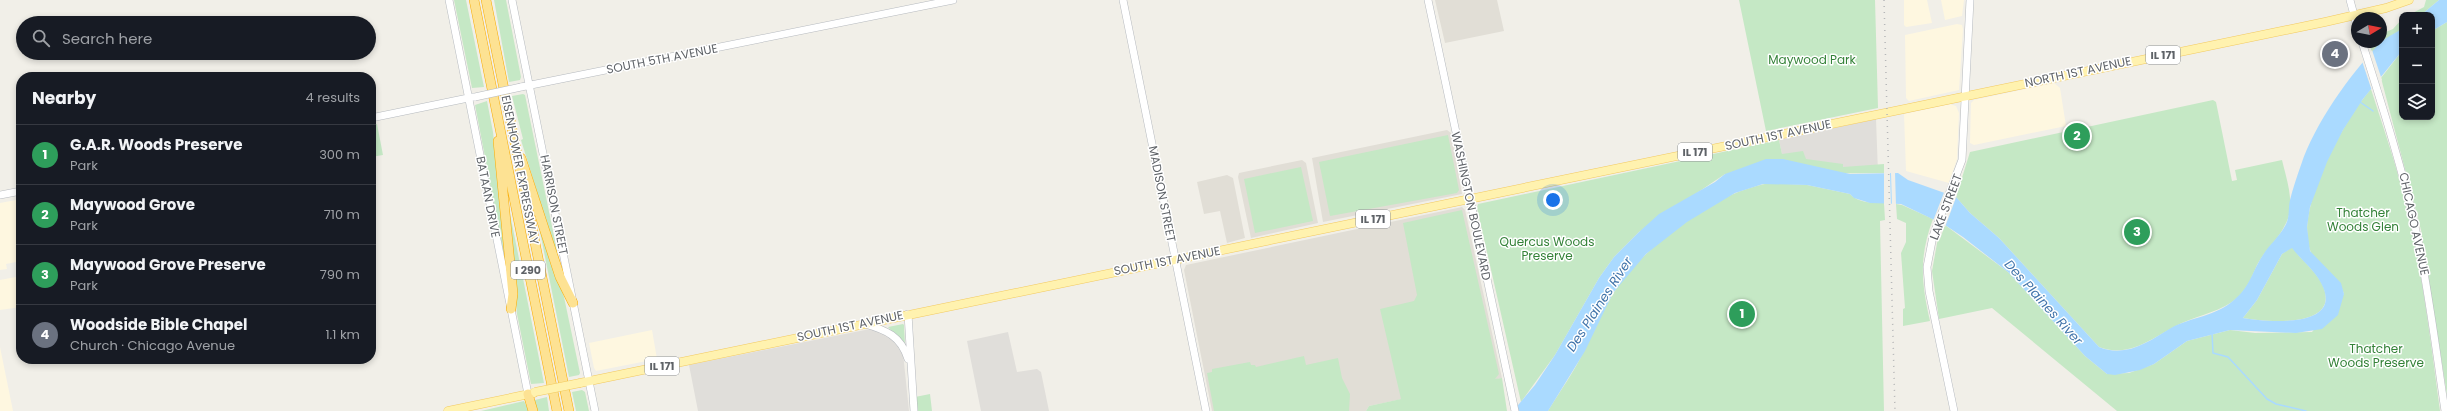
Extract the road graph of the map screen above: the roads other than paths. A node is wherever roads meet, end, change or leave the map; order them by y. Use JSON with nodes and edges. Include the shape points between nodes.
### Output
{"nodes":[{"id":1,"x":449,"y":0,"type":"edge"},
{"id":2,"x":486,"y":0,"type":"edge"},
{"id":3,"x":489,"y":0,"type":"edge"},
{"id":4,"x":512,"y":0,"type":"edge"},
{"id":5,"x":953,"y":0,"type":"edge"},
{"id":6,"x":1124,"y":0,"type":"edge"},
{"id":7,"x":1428,"y":0,"type":"edge"},
{"id":8,"x":1970,"y":0,"type":"edge"},
{"id":9,"x":2350,"y":0,"type":"edge"},
{"id":10,"x":2409,"y":0,"type":"edge"},
{"id":11,"x":473,"y":3,"type":"edge"},
{"id":12,"x":2353,"y":12,"type":"edge"},
{"id":13,"x":2368,"y":12,"type":"edge"},
{"id":14,"x":488,"y":13,"type":"junction"},
{"id":15,"x":2351,"y":17,"type":"edge"},
{"id":16,"x":2364,"y":48,"type":"edge"},
{"id":17,"x":529,"y":86,"type":"junction"},
{"id":18,"x":1966,"y":96,"type":"junction"},
{"id":19,"x":472,"y":97,"type":"junction"},
{"id":20,"x":1887,"y":112,"type":"joint"},
{"id":21,"x":376,"y":117,"type":"edge"},
{"id":22,"x":500,"y":129,"type":"junction"},
{"id":23,"x":515,"y":147,"type":"junction"},
{"id":24,"x":16,"y":192,"type":"edge"},
{"id":25,"x":0,"y":195,"type":"edge"},
{"id":26,"x":1469,"y":199,"type":"junction"},
{"id":27,"x":1176,"y":260,"type":"junction"},
{"id":28,"x":573,"y":303,"type":"junction"},
{"id":29,"x":511,"y":310,"type":"junction"},
{"id":30,"x":908,"y":314,"type":"junction"},
{"id":31,"x":863,"y":324,"type":"junction"},
{"id":32,"x":911,"y":373,"type":"junction"},
{"id":33,"x":589,"y":381,"type":"junction"},
{"id":34,"x":531,"y":393,"type":"junction"},
{"id":35,"x":1515,"y":410,"type":"edge"},
{"id":36,"x":448,"y":411,"type":"edge"},
{"id":37,"x":532,"y":411,"type":"edge"},
{"id":38,"x":557,"y":411,"type":"edge"},
{"id":39,"x":569,"y":411,"type":"edge"},
{"id":40,"x":595,"y":411,"type":"edge"},
{"id":41,"x":914,"y":411,"type":"edge"},
{"id":42,"x":1206,"y":411,"type":"edge"},
{"id":43,"x":1954,"y":411,"type":"edge"},
{"id":44,"x":2444,"y":411,"type":"edge"}],
"edges":[{"from":1,"to":19,"type":"street","name":"BATAAN DRIVE"},
{"from":2,"to":14,"type":"highway","name":"EISENHOWER EXPRESSWAY","number":"I 290"},
{"from":3,"to":14,"type":"highway"},
{"from":4,"to":17,"type":"street","name":"HARRISON STREET"},
{"from":5,"to":17,"type":"street","name":"SOUTH 5TH AVENUE"},
{"from":6,"to":27,"type":"street","name":"MADISON STREET"},
{"from":7,"to":26,"type":"street","name":"WASHINGTON BOULEVARD"},
{"from":8,"to":18,"type":"street","name":"LAKE STREET"},
{"from":9,"to":12,"type":"street"},
{"from":10,"to":13,"type":"main road","name":"NORTH 1ST AVENUE","number":"IL 171"},
{"from":11,"to":22,"type":"highway","name":"EISENHOWER EXPRESSWAY","number":"I 290"},
{"from":14,"to":23,"type":"highway","name":"EISENHOWER EXPRESSWAY","number":"I 290"},
{"from":15,"to":18,"type":"main road","name":"NORTH 1ST AVENUE","number":"IL 171"},
{"from":16,"to":44,"type":"street","name":"CHICAGO AVENUE","via":[[2394,141],[2418,238]]},
{"from":17,"to":19,"type":"street","name":"SOUTH 5TH AVENUE","bridge":true},
{"from":17,"to":28,"type":"street","name":"HARRISON STREET"},
{"from":18,"to":20,"type":"main road","name":"NORTH 1ST AVENUE","number":"IL 171"},
{"from":18,"to":43,"type":"street","name":"LAKE STREET","via":[[1962,160],[1933,236],[1928,256],[1927,280]]},
{"from":19,"to":21,"type":"street","name":"SOUTH 5TH AVENUE"},
{"from":19,"to":29,"type":"street","name":"BATAAN DRIVE"},
{"from":20,"to":26,"type":"main road","name":"SOUTH 1ST AVENUE","number":"IL 171"},
{"from":22,"to":29,"type":"highway","via":[[497,145],[513,294]]},
{"from":22,"to":38,"type":"highway","name":"EISENHOWER EXPRESSWAY","number":"I 290"},
{"from":23,"to":28,"type":"highway","via":[[524,163],[560,277]]},
{"from":23,"to":39,"type":"highway","name":"EISENHOWER EXPRESSWAY","number":"I 290"},
{"from":24,"to":25,"type":"street"},
{"from":26,"to":27,"type":"main road","name":"SOUTH 1ST AVENUE","number":"IL 171"},
{"from":26,"to":35,"type":"street","name":"WASHINGTON BOULEVARD"},
{"from":27,"to":30,"type":"main road","name":"SOUTH 1ST AVENUE","number":"IL 171"},
{"from":27,"to":42,"type":"street","name":"MADISON STREET"},
{"from":28,"to":33,"type":"street","name":"HARRISON STREET"},
{"from":29,"to":34,"type":"street","name":"BATAAN DRIVE"},
{"from":30,"to":31,"type":"main road","name":"SOUTH 1ST AVENUE","number":"IL 171"},
{"from":30,"to":32,"type":"street"},
{"from":31,"to":32,"type":"street","via":[[884,329],[893,335],[905,350]]},
{"from":31,"to":33,"type":"main road","name":"SOUTH 1ST AVENUE","number":"IL 171"},
{"from":32,"to":41,"type":"street"},
{"from":33,"to":34,"type":"main road","name":"SOUTH 1ST AVENUE","number":"IL 171","bridge":true},
{"from":33,"to":40,"type":"street","name":"HARRISON STREET"},
{"from":34,"to":36,"type":"main road","name":"SOUTH 1ST AVENUE","number":"IL 171"},
{"from":34,"to":37,"type":"highway"}]}
